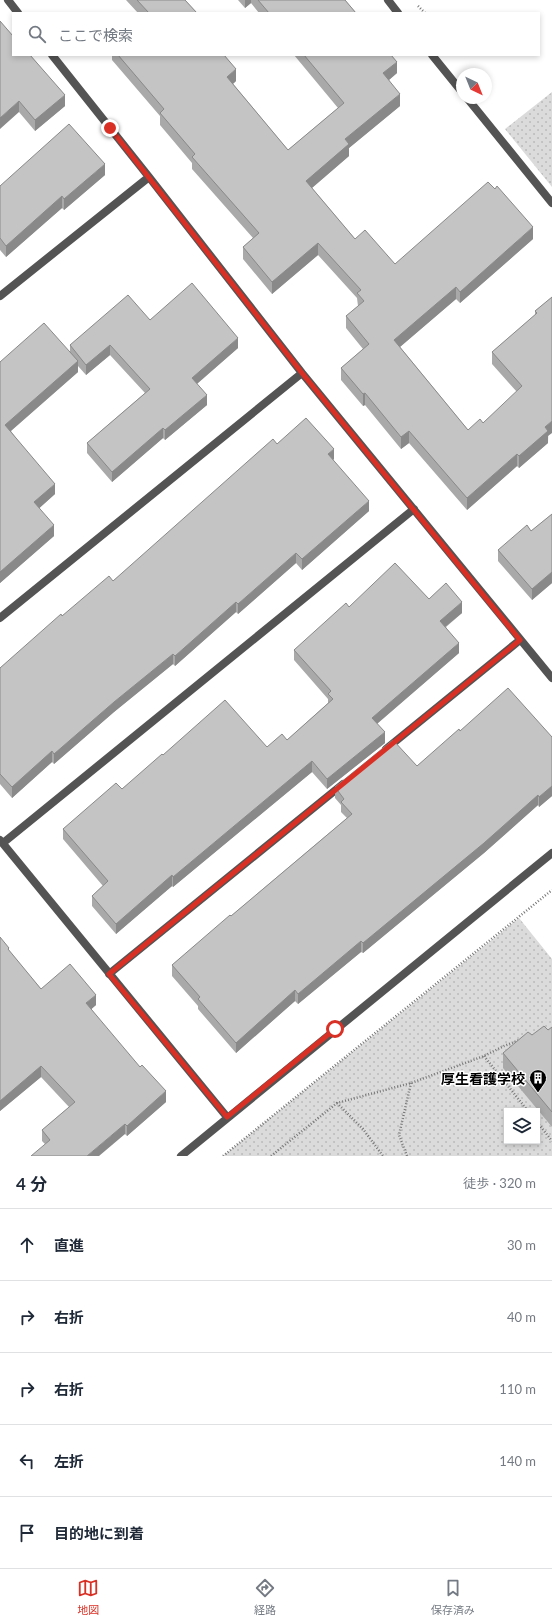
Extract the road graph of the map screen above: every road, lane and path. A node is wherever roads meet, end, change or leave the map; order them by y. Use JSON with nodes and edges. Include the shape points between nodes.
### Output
{"nodes":[{"id":1,"x":8,"y":0,"type":"edge"},
{"id":2,"x":388,"y":0,"type":"edge"},
{"id":3,"x":17,"y":12,"type":"edge"},
{"id":4,"x":397,"y":12,"type":"edge"},
{"id":5,"x":53,"y":56,"type":"edge"},
{"id":6,"x":433,"y":56,"type":"edge"},
{"id":7,"x":456,"y":85,"type":"edge"},
{"id":8,"x":472,"y":104,"type":"edge"},
{"id":9,"x":149,"y":177,"type":"junction"},
{"id":10,"x":552,"y":203,"type":"edge"},
{"id":11,"x":0,"y":296,"type":"edge"},
{"id":12,"x":302,"y":373,"type":"junction"},
{"id":13,"x":414,"y":509,"type":"junction"},
{"id":14,"x":0,"y":618,"type":"edge"},
{"id":15,"x":520,"y":640,"type":"junction"},
{"id":16,"x":552,"y":678,"type":"edge"},
{"id":17,"x":379,"y":754,"type":"edge"},
{"id":18,"x":348,"y":779,"type":"edge"},
{"id":19,"x":1,"y":841,"type":"edge"},
{"id":20,"x":552,"y":853,"type":"edge"},
{"id":21,"x":552,"y":890,"type":"edge"},
{"id":22,"x":109,"y":974,"type":"junction"},
{"id":23,"x":524,"y":1038,"type":"edge"},
{"id":24,"x":484,"y":1056,"type":"junction"},
{"id":25,"x":411,"y":1083,"type":"junction"},
{"id":26,"x":337,"y":1103,"type":"junction"},
{"id":27,"x":526,"y":1108,"type":"edge"},
{"id":28,"x":227,"y":1117,"type":"junction"},
{"id":29,"x":540,"y":1126,"type":"edge"},
{"id":30,"x":552,"y":1141,"type":"edge"},
{"id":31,"x":180,"y":1156,"type":"edge"},
{"id":32,"x":223,"y":1156,"type":"edge"},
{"id":33,"x":271,"y":1156,"type":"edge"},
{"id":34,"x":383,"y":1156,"type":"edge"},
{"id":35,"x":407,"y":1156,"type":"edge"}],
"edges":[{"from":1,"to":3,"type":"street"},
{"from":2,"to":4,"type":"street"},
{"from":5,"to":9,"type":"street"},
{"from":6,"to":7,"type":"street"},
{"from":8,"to":10,"type":"street"},
{"from":9,"to":11,"type":"street"},
{"from":9,"to":12,"type":"street"},
{"from":12,"to":13,"type":"street"},
{"from":12,"to":14,"type":"street"},
{"from":13,"to":15,"type":"street"},
{"from":13,"to":19,"type":"street"},
{"from":15,"to":16,"type":"street"},
{"from":15,"to":17,"type":"street"},
{"from":18,"to":22,"type":"street"},
{"from":19,"to":22,"type":"street"},
{"from":20,"to":28,"type":"street"},
{"from":21,"to":32,"type":"path"},
{"from":22,"to":28,"type":"street"},
{"from":23,"to":24,"type":"path"},
{"from":24,"to":25,"type":"path"},
{"from":24,"to":27,"type":"path"},
{"from":25,"to":26,"type":"path"},
{"from":25,"to":35,"type":"path","via":[[400,1135]]},
{"from":26,"to":33,"type":"path"},
{"from":26,"to":34,"type":"path","via":[[363,1129]]},
{"from":28,"to":31,"type":"street"},
{"from":29,"to":30,"type":"path"}]}
